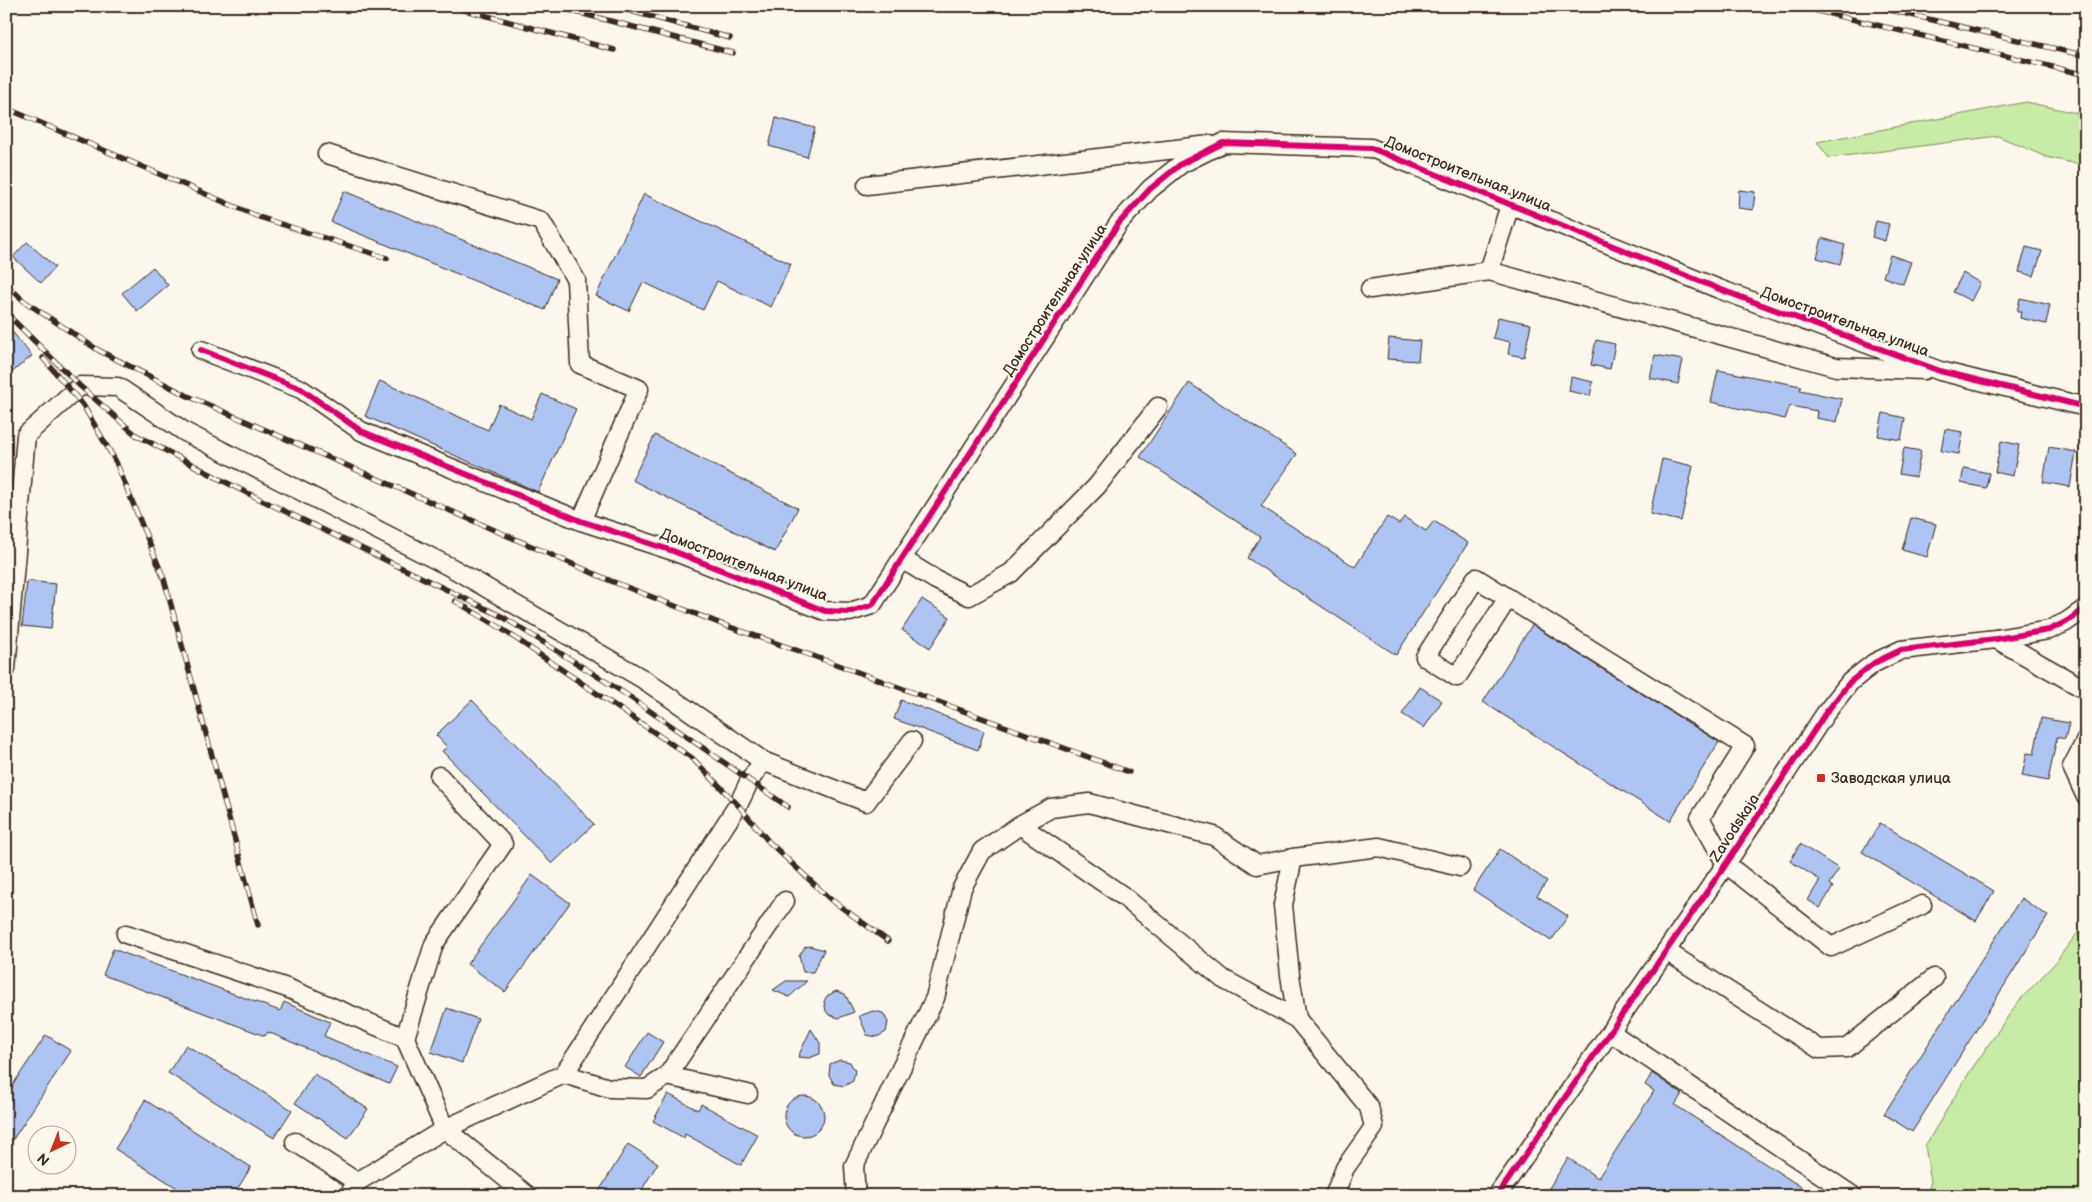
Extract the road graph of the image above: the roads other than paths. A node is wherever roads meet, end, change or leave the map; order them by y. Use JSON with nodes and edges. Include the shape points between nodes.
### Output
{"nodes":[{"id":1,"x":1223,"y":143,"type":"junction"},
{"id":2,"x":327,"y":154,"type":"dead end"},
{"id":3,"x":867,"y":185,"type":"dead end"},
{"id":4,"x":1510,"y":205,"type":"junction"},
{"id":5,"x":1489,"y":271,"type":"junction"},
{"id":6,"x":1370,"y":289,"type":"dead end"},
{"id":7,"x":201,"y":350,"type":"dead end"},
{"id":8,"x":1940,"y":370,"type":"junction"},
{"id":9,"x":1158,"y":407,"type":"dead end"},
{"id":10,"x":2086,"y":407,"type":"edge"},
{"id":11,"x":581,"y":521,"type":"junction"},
{"id":12,"x":902,"y":559,"type":"junction"},
{"id":13,"x":1508,"y":598,"type":"junction"},
{"id":14,"x":2086,"y":608,"type":"edge"},
{"id":15,"x":1996,"y":639,"type":"junction"},
{"id":16,"x":6,"y":669,"type":"edge"},
{"id":17,"x":2086,"y":690,"type":"edge"},
{"id":18,"x":2086,"y":740,"type":"edge"},
{"id":19,"x":912,"y":741,"type":"dead end"},
{"id":20,"x":763,"y":761,"type":"junction"},
{"id":21,"x":439,"y":776,"type":"dead end"},
{"id":22,"x":2086,"y":797,"type":"edge"},
{"id":23,"x":1020,"y":825,"type":"junction"},
{"id":24,"x":1293,"y":858,"type":"junction"},
{"id":25,"x":1726,"y":864,"type":"junction"},
{"id":26,"x":1460,"y":867,"type":"dead end"},
{"id":27,"x":785,"y":901,"type":"dead end"},
{"id":28,"x":1922,"y":906,"type":"dead end"},
{"id":29,"x":126,"y":934,"type":"dead end"},
{"id":30,"x":1666,"y":951,"type":"junction"},
{"id":31,"x":1934,"y":978,"type":"dead end"},
{"id":32,"x":1297,"y":1019,"type":"junction"},
{"id":33,"x":1610,"y":1032,"type":"junction"},
{"id":34,"x":405,"y":1038,"type":"junction"},
{"id":35,"x":564,"y":1074,"type":"junction"},
{"id":36,"x":666,"y":1076,"type":"junction"},
{"id":37,"x":748,"y":1094,"type":"dead end"},
{"id":38,"x":446,"y":1129,"type":"junction"},
{"id":39,"x":294,"y":1142,"type":"dead end"},
{"id":40,"x":352,"y":1189,"type":"edge"},
{"id":41,"x":1501,"y":1194,"type":"edge"},
{"id":42,"x":528,"y":1196,"type":"edge"},
{"id":43,"x":856,"y":1196,"type":"edge"},
{"id":44,"x":1334,"y":1196,"type":"edge"},
{"id":45,"x":1853,"y":1196,"type":"edge"}],
"edges":[{"from":1,"to":3,"type":"street"},
{"from":1,"to":4,"type":"street","name":"Домостроительная улица","via":[[1371,148]]},
{"from":1,"to":12,"type":"street","name":"Домостроительная улица","via":[[1181,164],[1150,189],[1119,223]]},
{"from":2,"to":11,"type":"street","via":[[541,221],[576,280],[580,364],[638,389]]},
{"from":4,"to":5,"type":"street"},
{"from":4,"to":8,"type":"street","name":"Домостроительная улица","via":[[1719,290]]},
{"from":5,"to":6,"type":"street"},
{"from":5,"to":8,"type":"street","via":[[1836,367]]},
{"from":7,"to":11,"type":"street","name":"Домостроительная улица","via":[[301,389],[361,431]]},
{"from":8,"to":10,"type":"street","name":"Домостроительная улица"},
{"from":9,"to":12,"type":"street","via":[[1098,486],[1011,573],[969,596]]},
{"from":11,"to":12,"type":"street","name":"Домостроительная улица","via":[[673,551],[825,611],[850,612],[872,605]]},
{"from":13,"to":13,"type":"street","via":[[1476,578],[1425,657],[1456,677]]},
{"from":13,"to":25,"type":"street","via":[[1745,746],[1700,818]]},
{"from":14,"to":15,"type":"street","name":"Zavodskaja","via":[[2049,630]]},
{"from":15,"to":17,"type":"street"},
{"from":15,"to":25,"type":"street","name":"Zavodskaja","via":[[1901,650],[1874,663],[1850,682],[1825,714]]},
{"from":16,"to":20,"type":"street","via":[[26,435],[80,386],[118,387],[185,432],[454,569],[643,679]]},
{"from":18,"to":22,"type":"street","via":[[2072,767]]},
{"from":19,"to":20,"type":"street","via":[[866,802]]},
{"from":20,"to":35,"type":"street","via":[[738,805]]},
{"from":21,"to":34,"type":"street","via":[[502,844],[434,944]]},
{"from":23,"to":24,"type":"street","via":[[1051,808],[1090,803],[1214,836],[1257,865]]},
{"from":23,"to":32,"type":"street","via":[[1124,896],[1223,979]]},
{"from":23,"to":43,"type":"street","via":[[982,850],[962,888],[935,998],[854,1166]]},
{"from":24,"to":26,"type":"street","via":[[1379,847]]},
{"from":24,"to":32,"type":"street","via":[[1284,905]]},
{"from":25,"to":28,"type":"street","via":[[1831,946]]},
{"from":25,"to":30,"type":"street","name":"Zavodskaja"},
{"from":27,"to":36,"type":"street"},
{"from":29,"to":34,"type":"street","via":[[287,988]]},
{"from":30,"to":31,"type":"street","via":[[1819,1048],[1847,1048]]},
{"from":30,"to":33,"type":"street","name":"Zavodskaja"},
{"from":32,"to":44,"type":"street","via":[[1369,1107],[1374,1127],[1345,1168]]},
{"from":33,"to":41,"type":"street","name":"Zavodskaja"},
{"from":33,"to":45,"type":"street"},
{"from":34,"to":38,"type":"street"},
{"from":35,"to":36,"type":"street","via":[[609,1088],[647,1089]]},
{"from":35,"to":38,"type":"street"},
{"from":36,"to":37,"type":"street"},
{"from":38,"to":40,"type":"street"},
{"from":38,"to":42,"type":"street"},
{"from":39,"to":40,"type":"street"}]}
